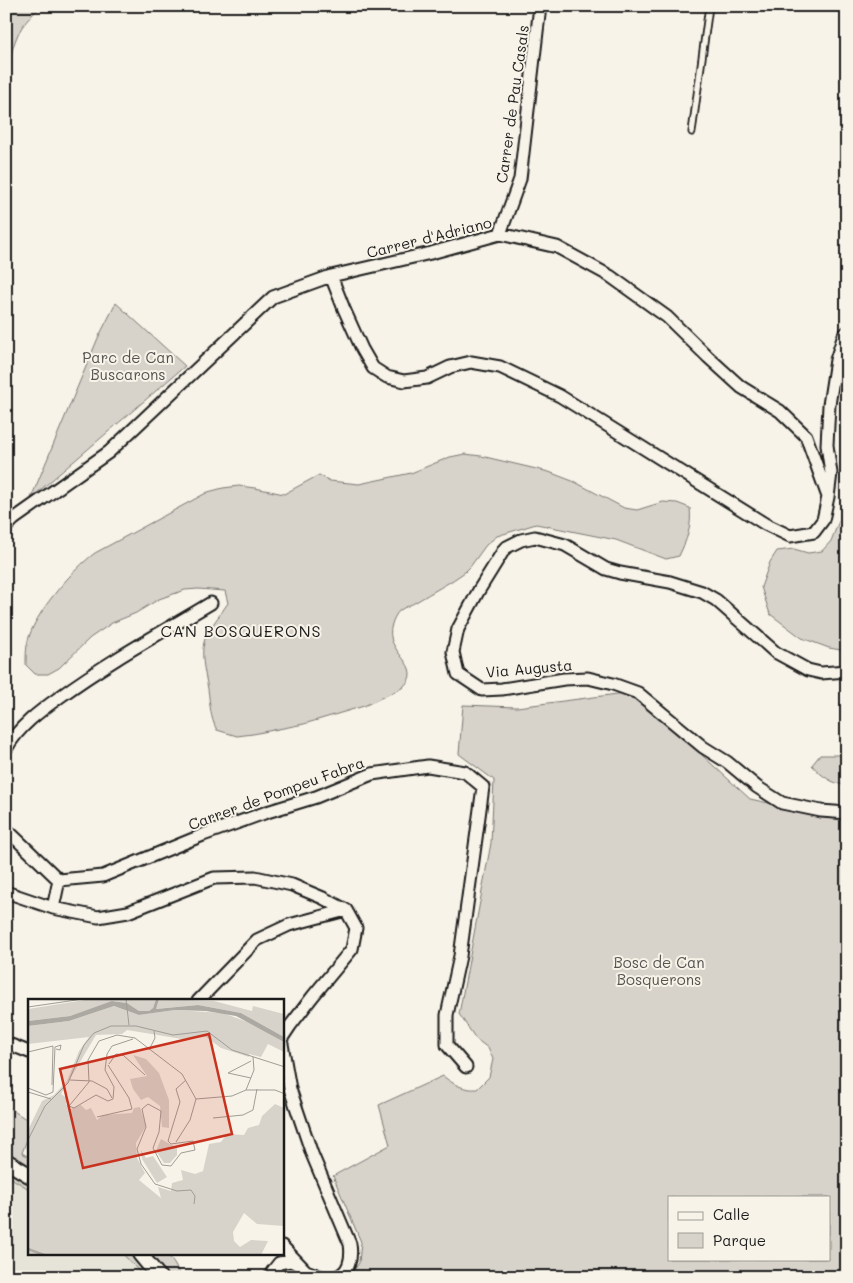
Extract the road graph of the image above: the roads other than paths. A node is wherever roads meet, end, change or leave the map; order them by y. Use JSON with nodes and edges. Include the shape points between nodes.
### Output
{"nodes":[{"id":1,"x":540,"y":6,"type":"edge"},
{"id":2,"x":709,"y":6,"type":"edge"},
{"id":3,"x":692,"y":132,"type":"dead end"},
{"id":4,"x":500,"y":234,"type":"junction"},
{"id":5,"x":331,"y":276,"type":"junction"},
{"id":6,"x":847,"y":332,"type":"edge"},
{"id":7,"x":828,"y":497,"type":"junction"},
{"id":8,"x":9,"y":519,"type":"edge"},
{"id":9,"x":212,"y":603,"type":"dead end"},
{"id":10,"x":847,"y":671,"type":"edge"},
{"id":11,"x":6,"y":749,"type":"edge"},
{"id":12,"x":847,"y":813,"type":"edge"},
{"id":13,"x":6,"y":828,"type":"edge"},
{"id":14,"x":59,"y":880,"type":"junction"},
{"id":15,"x":6,"y":892,"type":"edge"},
{"id":16,"x":53,"y":908,"type":"junction"},
{"id":17,"x":346,"y":910,"type":"junction"},
{"id":18,"x":199,"y":999,"type":"edge"},
{"id":19,"x":284,"y":1035,"type":"edge"},
{"id":20,"x":6,"y":1043,"type":"edge"},
{"id":21,"x":28,"y":1052,"type":"edge"},
{"id":22,"x":284,"y":1055,"type":"edge"},
{"id":23,"x":466,"y":1067,"type":"dead end"},
{"id":24,"x":6,"y":1160,"type":"edge"},
{"id":25,"x":28,"y":1174,"type":"edge"},
{"id":26,"x":284,"y":1248,"type":"edge"},
{"id":27,"x":142,"y":1256,"type":"edge"},
{"id":28,"x":305,"y":1271,"type":"edge"},
{"id":29,"x":159,"y":1277,"type":"edge"},
{"id":30,"x":271,"y":1277,"type":"edge"},
{"id":31,"x":322,"y":1277,"type":"edge"},
{"id":32,"x":334,"y":1277,"type":"edge"}],
"edges":[{"from":1,"to":4,"type":"street","name":"Carrer de Pau Casals","via":[[520,179]]},
{"from":2,"to":3,"type":"lane"},
{"from":4,"to":5,"type":"street","name":"Carrer d'Adriano"},
{"from":4,"to":7,"type":"street","name":"Carrer d'Adriano","via":[[557,247],[610,276],[667,317],[741,386],[780,411],[806,436]]},
{"from":5,"to":7,"type":"street","via":[[362,349],[373,368],[387,378],[404,381],[427,378],[471,362],[500,367],[560,396],[765,524],[790,536],[814,532],[823,520]]},
{"from":5,"to":8,"type":"street","name":"Carrer d'Adriano","via":[[273,297],[109,452]]},
{"from":6,"to":7,"type":"street","via":[[836,360],[829,405]]},
{"from":9,"to":11,"type":"street","via":[[90,675],[33,716]]},
{"from":10,"to":12,"type":"street","name":"Via Augusta","via":[[821,673],[808,670],[775,652],[716,600],[702,592],[606,569],[565,545],[535,537],[505,548],[458,629],[453,652],[458,674],[482,690],[588,678],[638,693],[703,747],[776,800],[800,808]]},
{"from":13,"to":14,"type":"street"},
{"from":14,"to":16,"type":"street"},
{"from":14,"to":23,"type":"street","name":"Carrer de Pompeu Fabra","via":[[103,876],[203,835],[316,797],[372,774],[428,766],[465,772],[484,787],[460,956],[447,1015],[447,1045]]},
{"from":15,"to":16,"type":"street"},
{"from":16,"to":17,"type":"street","via":[[106,916],[128,912],[214,878],[255,876],[292,885]]},
{"from":17,"to":18,"type":"street","via":[[289,925],[256,940]]},
{"from":17,"to":19,"type":"street","via":[[356,928],[352,949]]},
{"from":20,"to":21,"type":"street"},
{"from":22,"to":32,"type":"street","via":[[290,1089],[306,1136],[350,1244],[352,1256],[348,1267]]},
{"from":24,"to":25,"type":"street"},
{"from":26,"to":28,"type":"street"},
{"from":27,"to":29,"type":"street"},
{"from":28,"to":30,"type":"street","via":[[290,1261],[278,1263]]},
{"from":28,"to":31,"type":"street"}]}
